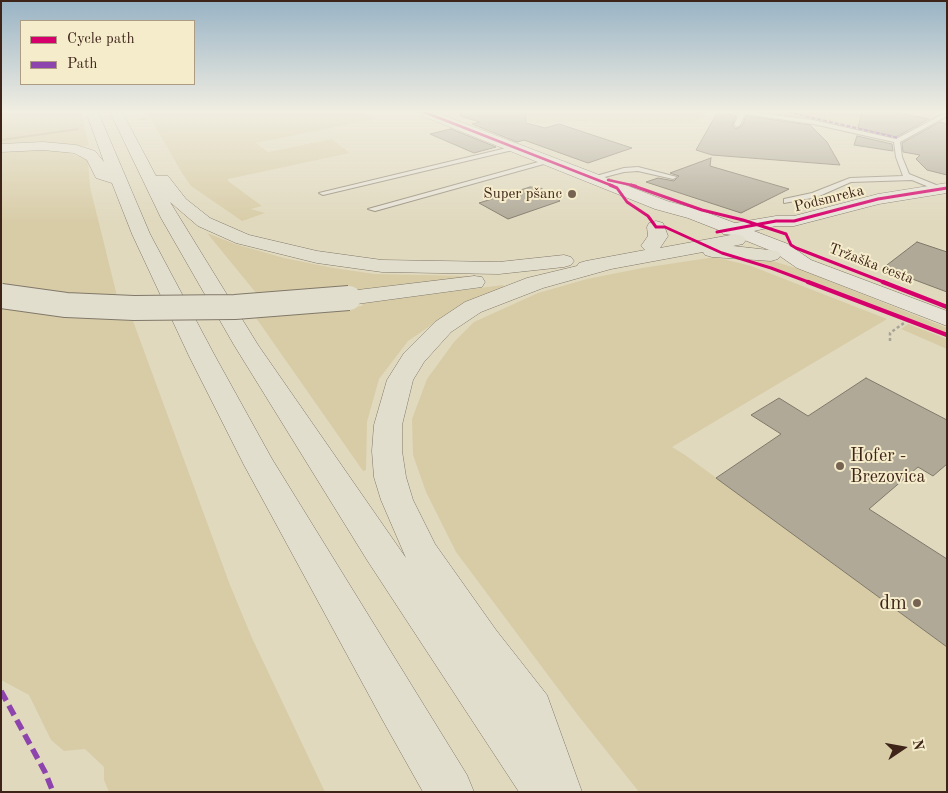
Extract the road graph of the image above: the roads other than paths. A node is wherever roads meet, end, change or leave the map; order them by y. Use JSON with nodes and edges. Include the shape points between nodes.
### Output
{"nodes":[{"id":1,"x":76,"y":149,"type":"edge"},
{"id":2,"x":106,"y":149,"type":"edge"},
{"id":3,"x":134,"y":149,"type":"edge"},
{"id":4,"x":511,"y":149,"type":"edge"},
{"id":5,"x":518,"y":149,"type":"edge"},
{"id":6,"x":898,"y":149,"type":"edge"},
{"id":7,"x":549,"y":161,"type":"junction"},
{"id":8,"x":145,"y":173,"type":"junction"},
{"id":9,"x":673,"y":177,"type":"dead end"},
{"id":10,"x":593,"y":178,"type":"junction"},
{"id":11,"x":912,"y":178,"type":"junction"},
{"id":12,"x":119,"y":184,"type":"junction"},
{"id":13,"x":617,"y":188,"type":"junction"},
{"id":14,"x":945,"y":188,"type":"edge"},
{"id":15,"x":323,"y":193,"type":"dead end"},
{"id":16,"x":787,"y":201,"type":"dead end"},
{"id":17,"x":372,"y":209,"type":"dead end"},
{"id":18,"x":656,"y":227,"type":"joint"},
{"id":19,"x":734,"y":235,"type":"junction"},
{"id":20,"x":651,"y":246,"type":"junction"},
{"id":21,"x":693,"y":249,"type":"junction"},
{"id":22,"x":771,"y":254,"type":"junction"},
{"id":23,"x":603,"y":261,"type":"junction"},
{"id":24,"x":804,"y":264,"type":"junction"},
{"id":25,"x":1,"y":296,"type":"edge"},
{"id":26,"x":947,"y":319,"type":"edge"},
{"id":27,"x":450,"y":792,"type":"edge"},
{"id":28,"x":547,"y":792,"type":"edge"},
{"id":29,"x":558,"y":792,"type":"edge"}],
"edges":[{"from":1,"to":12,"type":"highway","via":[[90,154],[102,175]]},
{"from":2,"to":12,"type":"highway"},
{"from":3,"to":8,"type":"highway"},
{"from":4,"to":15,"type":"lane"},
{"from":5,"to":7,"type":"main road","name":"Tržaška cesta"},
{"from":6,"to":11,"type":"lane","via":[[906,175]]},
{"from":7,"to":10,"type":"main road","name":"Tržaška cesta"},
{"from":7,"to":17,"type":"lane"},
{"from":8,"to":23,"type":"highway","via":[[162,179],[180,204],[204,222],[244,239],[317,257],[398,267],[471,268]]},
{"from":8,"to":28,"type":"highway","via":[[201,273],[313,450]]},
{"from":9,"to":10,"type":"lane","via":[[638,169]]},
{"from":10,"to":13,"type":"main road","name":"Tržaška cesta"},
{"from":11,"to":14,"type":"lane"},
{"from":11,"to":16,"type":"lane","via":[[850,180],[814,195]]},
{"from":12,"to":27,"type":"highway","via":[[163,279],[260,465]]},
{"from":13,"to":18,"type":"main road","via":[[627,202],[648,216]]},
{"from":13,"to":19,"type":"main road","name":"Tržaška cesta","via":[[661,205],[670,212]]},
{"from":14,"to":19,"type":"main road","name":"Podsmreka","via":[[878,199],[794,221],[786,228]]},
{"from":18,"to":20,"type":"highway","via":[[658,236]]},
{"from":19,"to":20,"type":"highway"},
{"from":19,"to":21,"type":"highway"},
{"from":19,"to":22,"type":"main road","name":"Tržaška cesta"},
{"from":19,"to":24,"type":"main road","name":"Tržaška cesta","via":[[781,248]]},
{"from":20,"to":23,"type":"highway"},
{"from":21,"to":22,"type":"highway"},
{"from":21,"to":23,"type":"highway"},
{"from":22,"to":24,"type":"main road","name":"Tržaška cesta"},
{"from":23,"to":25,"type":"highway","bridge":true,"via":[[349,298],[235,307],[66,305]]},
{"from":23,"to":29,"type":"highway","via":[[508,292],[473,307],[443,327],[413,358],[400,380],[388,425],[390,477],[397,500],[418,545],[482,644],[531,711]]},
{"from":24,"to":26,"type":"main road","name":"Tržaška cesta"}]}
